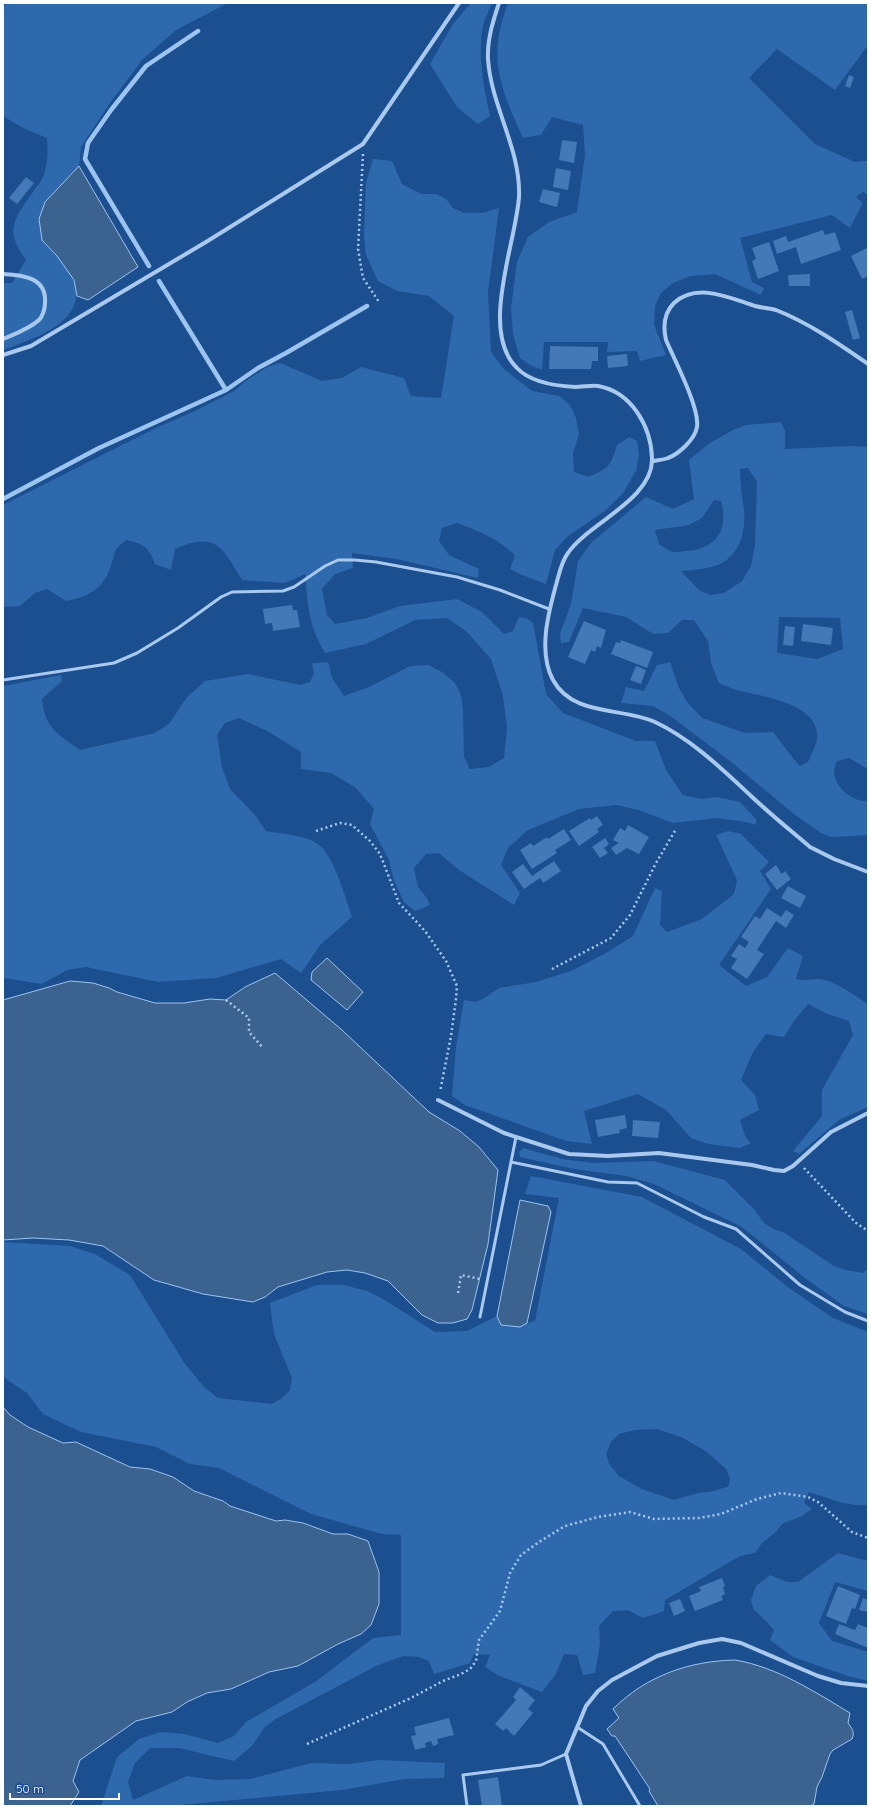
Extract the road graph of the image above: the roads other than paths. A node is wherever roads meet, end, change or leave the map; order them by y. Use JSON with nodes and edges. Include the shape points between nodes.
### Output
{"nodes":[{"id":1,"x":459,"y":3,"type":"edge"},
{"id":2,"x":499,"y":3,"type":"edge"},
{"id":3,"x":3,"y":274,"type":"edge"},
{"id":4,"x":3,"y":339,"type":"edge"},
{"id":5,"x":3,"y":355,"type":"edge"},
{"id":6,"x":868,"y":364,"type":"edge"},
{"id":7,"x":653,"y":461,"type":"junction"},
{"id":8,"x":549,"y":609,"type":"junction"},
{"id":9,"x":3,"y":680,"type":"edge"},
{"id":10,"x":868,"y":872,"type":"edge"},
{"id":11,"x":438,"y":1100,"type":"road end"},
{"id":12,"x":868,"y":1113,"type":"edge"},
{"id":13,"x":516,"y":1137,"type":"junction"},
{"id":14,"x":511,"y":1162,"type":"junction"},
{"id":15,"x":480,"y":1317,"type":"dead end"},
{"id":16,"x":868,"y":1321,"type":"edge"},
{"id":17,"x":868,"y":1686,"type":"edge"},
{"id":18,"x":577,"y":1727,"type":"junction"},
{"id":19,"x":566,"y":1754,"type":"junction"},
{"id":20,"x":468,"y":1806,"type":"edge"},
{"id":21,"x":581,"y":1806,"type":"edge"},
{"id":22,"x":640,"y":1806,"type":"edge"}],
"edges":[{"from":1,"to":5,"type":"street","via":[[363,144],[206,242],[31,346]]},
{"from":2,"to":7,"type":"street","via":[[492,24],[488,60],[519,180],[501,300],[500,329],[504,347],[517,369],[546,384],[598,386],[616,392],[633,406],[644,421]]},
{"from":3,"to":4,"type":"street","via":[[32,278],[42,287],[46,297],[40,319],[28,328]]},
{"from":6,"to":7,"type":"street","via":[[810,327],[774,310],[716,294],[698,293],[679,299],[666,315],[663,329],[696,412],[697,426],[694,436],[685,446],[669,458]]},
{"from":7,"to":8,"type":"street","via":[[642,486],[625,504],[577,542],[567,554]]},
{"from":8,"to":9,"type":"lane","via":[[457,577],[376,562],[338,560],[283,592],[232,592],[178,628],[114,663]]},
{"from":8,"to":10,"type":"street","via":[[546,636],[549,670],[554,682],[566,697],[584,705],[652,720],[663,726],[687,741],[810,847]]},
{"from":11,"to":13,"type":"street"},
{"from":12,"to":13,"type":"street","via":[[831,1132],[799,1162],[784,1171],[659,1153],[608,1156],[569,1154]]},
{"from":13,"to":14,"type":"lane"},
{"from":14,"to":15,"type":"lane"},
{"from":14,"to":16,"type":"lane","via":[[608,1182],[637,1183],[704,1217],[736,1229],[800,1285],[845,1312]]},
{"from":17,"to":18,"type":"street","via":[[841,1683],[818,1676],[741,1642],[722,1639],[657,1656],[612,1680],[598,1691],[586,1706]]},
{"from":18,"to":19,"type":"street"},
{"from":18,"to":22,"type":"lane","via":[[603,1744]]},
{"from":19,"to":20,"type":"lane","via":[[541,1766],[462,1775]]},
{"from":19,"to":21,"type":"street"}]}
